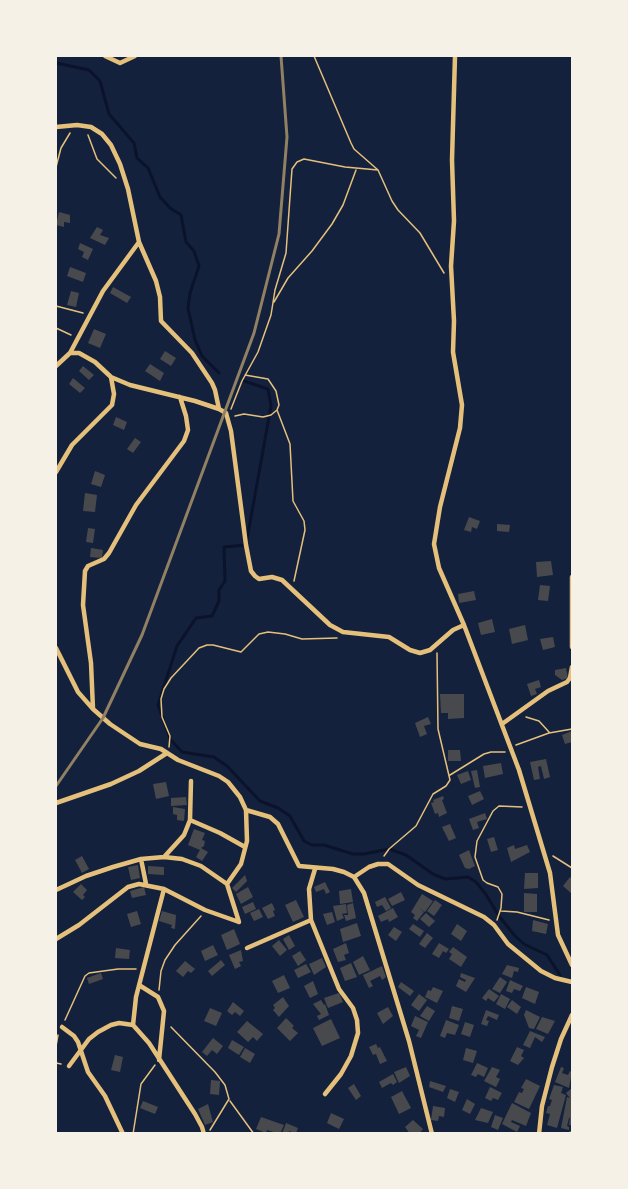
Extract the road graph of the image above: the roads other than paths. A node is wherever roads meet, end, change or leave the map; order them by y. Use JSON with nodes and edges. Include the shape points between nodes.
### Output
{"nodes":[{"id":1,"x":105,"y":56,"type":"edge"},
{"id":2,"x":135,"y":56,"type":"edge"},
{"id":3,"x":455,"y":56,"type":"edge"},
{"id":4,"x":56,"y":127,"type":"edge"},
{"id":5,"x":140,"y":242,"type":"junction"},
{"id":6,"x":70,"y":353,"type":"junction"},
{"id":7,"x":56,"y":366,"type":"edge"},
{"id":8,"x":111,"y":377,"type":"junction"},
{"id":9,"x":180,"y":397,"type":"junction"},
{"id":10,"x":219,"y":409,"type":"junction"},
{"id":11,"x":56,"y":472,"type":"edge"},
{"id":12,"x":573,"y":577,"type":"edge"},
{"id":13,"x":464,"y":625,"type":"junction"},
{"id":14,"x":573,"y":647,"type":"edge"},
{"id":15,"x":56,"y":648,"type":"edge"},
{"id":16,"x":573,"y":667,"type":"edge"},
{"id":17,"x":93,"y":709,"type":"junction"},
{"id":18,"x":502,"y":724,"type":"junction"},
{"id":19,"x":167,"y":753,"type":"junction"},
{"id":20,"x":191,"y":781,"type":"dead end"},
{"id":21,"x":56,"y":803,"type":"edge"},
{"id":22,"x":246,"y":810,"type":"junction"},
{"id":23,"x":190,"y":820,"type":"junction"},
{"id":24,"x":245,"y":847,"type":"junction"},
{"id":25,"x":164,"y":857,"type":"junction"},
{"id":26,"x":141,"y":859,"type":"junction"},
{"id":27,"x":315,"y":869,"type":"junction"},
{"id":28,"x":354,"y":877,"type":"junction"},
{"id":29,"x":147,"y":884,"type":"junction"},
{"id":30,"x":227,"y":884,"type":"junction"},
{"id":31,"x":164,"y":889,"type":"junction"},
{"id":32,"x":56,"y":890,"type":"edge"},
{"id":33,"x":311,"y":920,"type":"junction"},
{"id":34,"x":56,"y":939,"type":"edge"},
{"id":35,"x":247,"y":948,"type":"dead end"},
{"id":36,"x":573,"y":965,"type":"edge"},
{"id":37,"x":573,"y":982,"type":"edge"},
{"id":38,"x":139,"y":985,"type":"junction"},
{"id":39,"x":573,"y":1015,"type":"edge"},
{"id":40,"x":133,"y":1025,"type":"junction"},
{"id":41,"x":62,"y":1027,"type":"road end"},
{"id":42,"x":81,"y":1050,"type":"junction"},
{"id":43,"x":159,"y":1060,"type":"junction"},
{"id":44,"x":69,"y":1066,"type":"dead end"},
{"id":45,"x":325,"y":1094,"type":"dead end"},
{"id":46,"x":123,"y":1134,"type":"edge"},
{"id":47,"x":204,"y":1134,"type":"edge"},
{"id":48,"x":432,"y":1134,"type":"edge"},
{"id":49,"x":539,"y":1134,"type":"edge"}],
"edges":[{"from":1,"to":2,"type":"street","via":[[120,63]]},
{"from":3,"to":13,"type":"street","via":[[450,266],[453,352],[462,405],[435,544],[439,568]]},
{"from":4,"to":5,"type":"street","via":[[91,127],[111,145],[128,189]]},
{"from":5,"to":6,"type":"street","via":[[114,274]]},
{"from":5,"to":10,"type":"street","via":[[156,280],[161,321],[192,353],[212,383]]},
{"from":6,"to":7,"type":"street"},
{"from":6,"to":8,"type":"street","via":[[87,355]]},
{"from":8,"to":9,"type":"street"},
{"from":8,"to":11,"type":"street","via":[[112,405],[72,445]]},
{"from":9,"to":10,"type":"street"},
{"from":9,"to":17,"type":"street","via":[[188,430],[184,441],[136,505],[109,553],[85,571],[83,605]]},
{"from":10,"to":13,"type":"street","via":[[228,418],[246,544],[255,576],[282,580],[342,632],[389,637],[420,653]]},
{"from":12,"to":14,"type":"street"},
{"from":13,"to":18,"type":"street"},
{"from":15,"to":17,"type":"street","via":[[78,692]]},
{"from":16,"to":18,"type":"street","via":[[567,682],[541,695]]},
{"from":17,"to":19,"type":"street","via":[[131,739]]},
{"from":18,"to":36,"type":"street","via":[[544,851],[554,891],[558,935]]},
{"from":19,"to":21,"type":"street","via":[[111,784]]},
{"from":19,"to":22,"type":"street","via":[[228,782]]},
{"from":20,"to":23,"type":"street"},
{"from":22,"to":24,"type":"street"},
{"from":22,"to":27,"type":"street","via":[[270,817],[278,824],[299,866]]},
{"from":23,"to":24,"type":"street"},
{"from":23,"to":25,"type":"street","via":[[184,835]]},
{"from":24,"to":30,"type":"street","via":[[241,864]]},
{"from":25,"to":26,"type":"street"},
{"from":25,"to":30,"type":"street","via":[[201,866]]},
{"from":26,"to":29,"type":"street"},
{"from":26,"to":32,"type":"street"},
{"from":27,"to":28,"type":"street","via":[[333,869]]},
{"from":27,"to":33,"type":"street","via":[[309,889]]},
{"from":28,"to":37,"type":"street","via":[[369,867],[388,864],[418,885],[484,917],[508,944],[541,971]]},
{"from":28,"to":48,"type":"street","via":[[371,915]]},
{"from":29,"to":31,"type":"street"},
{"from":29,"to":34,"type":"street","via":[[128,887]]},
{"from":30,"to":31,"type":"street","via":[[239,922]]},
{"from":31,"to":38,"type":"street"},
{"from":33,"to":35,"type":"street"},
{"from":33,"to":45,"type":"street","via":[[357,1020],[351,1056]]},
{"from":38,"to":40,"type":"street"},
{"from":38,"to":43,"type":"street","via":[[158,997],[164,1011]]},
{"from":39,"to":49,"type":"street","via":[[552,1067]]},
{"from":40,"to":42,"type":"street","via":[[111,1025]]},
{"from":40,"to":43,"type":"street"},
{"from":41,"to":42,"type":"street","via":[[74,1036]]},
{"from":42,"to":44,"type":"street"},
{"from":42,"to":46,"type":"street","via":[[88,1072],[105,1096]]},
{"from":43,"to":47,"type":"street"}]}
